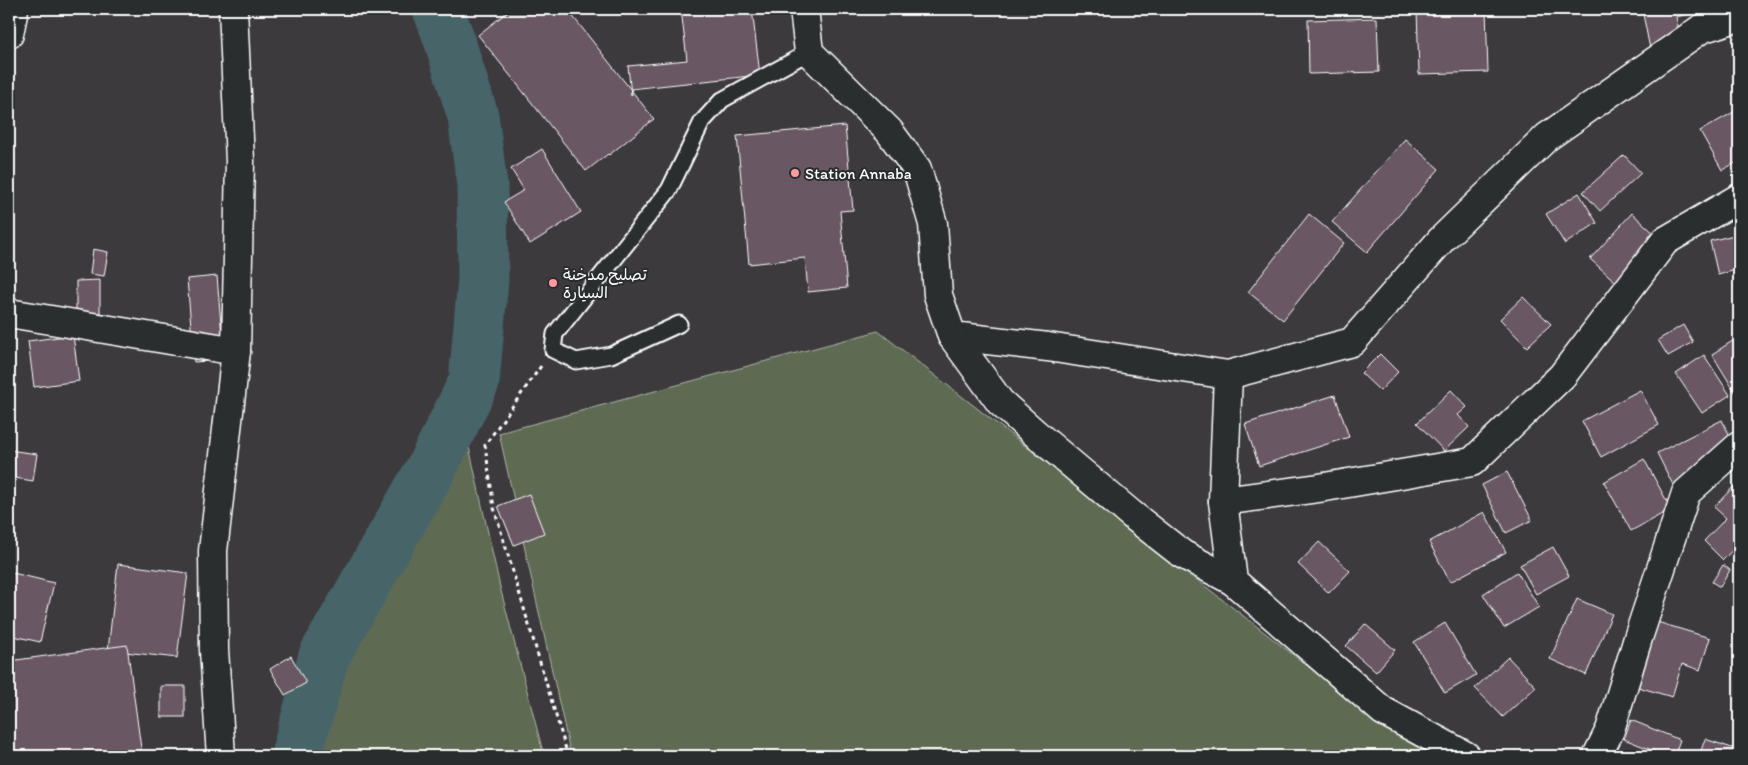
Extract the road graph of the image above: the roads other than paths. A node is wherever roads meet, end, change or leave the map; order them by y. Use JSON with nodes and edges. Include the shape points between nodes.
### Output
{"nodes":[{"id":1,"x":14,"y":9,"type":"edge"},
{"id":2,"x":232,"y":9,"type":"edge"},
{"id":3,"x":804,"y":9,"type":"edge"},
{"id":4,"x":1739,"y":17,"type":"edge"},
{"id":5,"x":9,"y":34,"type":"edge"},
{"id":6,"x":809,"y":52,"type":"junction"},
{"id":7,"x":1739,"y":198,"type":"edge"},
{"id":8,"x":9,"y":313,"type":"edge"},
{"id":9,"x":679,"y":324,"type":"dead end"},
{"id":10,"x":952,"y":336,"type":"junction"},
{"id":11,"x":236,"y":351,"type":"junction"},
{"id":12,"x":1228,"y":375,"type":"junction"},
{"id":13,"x":1739,"y":446,"type":"edge"},
{"id":14,"x":1223,"y":500,"type":"junction"},
{"id":15,"x":1233,"y":581,"type":"junction"},
{"id":16,"x":221,"y":756,"type":"edge"},
{"id":17,"x":1466,"y":756,"type":"edge"},
{"id":18,"x":1597,"y":756,"type":"edge"}],
"edges":[{"from":1,"to":5,"type":"street"},
{"from":2,"to":11,"type":"street","via":[[240,161]]},
{"from":3,"to":6,"type":"street"},
{"from":4,"to":12,"type":"street","via":[[1701,29],[1547,137],[1442,239],[1352,342]]},
{"from":6,"to":9,"type":"lane","via":[[722,100],[702,122],[670,190],[556,334],[553,350],[576,361],[611,355]]},
{"from":6,"to":10,"type":"street","via":[[889,131],[917,169],[932,224],[938,295]]},
{"from":7,"to":14,"type":"street","via":[[1665,241],[1562,376],[1472,462],[1319,488]]},
{"from":8,"to":11,"type":"street"},
{"from":10,"to":12,"type":"street","via":[[1048,347]]},
{"from":10,"to":15,"type":"street","via":[[1000,402],[1036,434],[1182,554]]},
{"from":11,"to":16,"type":"street","via":[[214,551],[214,650]]},
{"from":12,"to":14,"type":"street"},
{"from":13,"to":18,"type":"street","via":[[1686,493],[1610,730]]},
{"from":14,"to":15,"type":"street"},
{"from":15,"to":17,"type":"street","via":[[1383,711]]}]}
